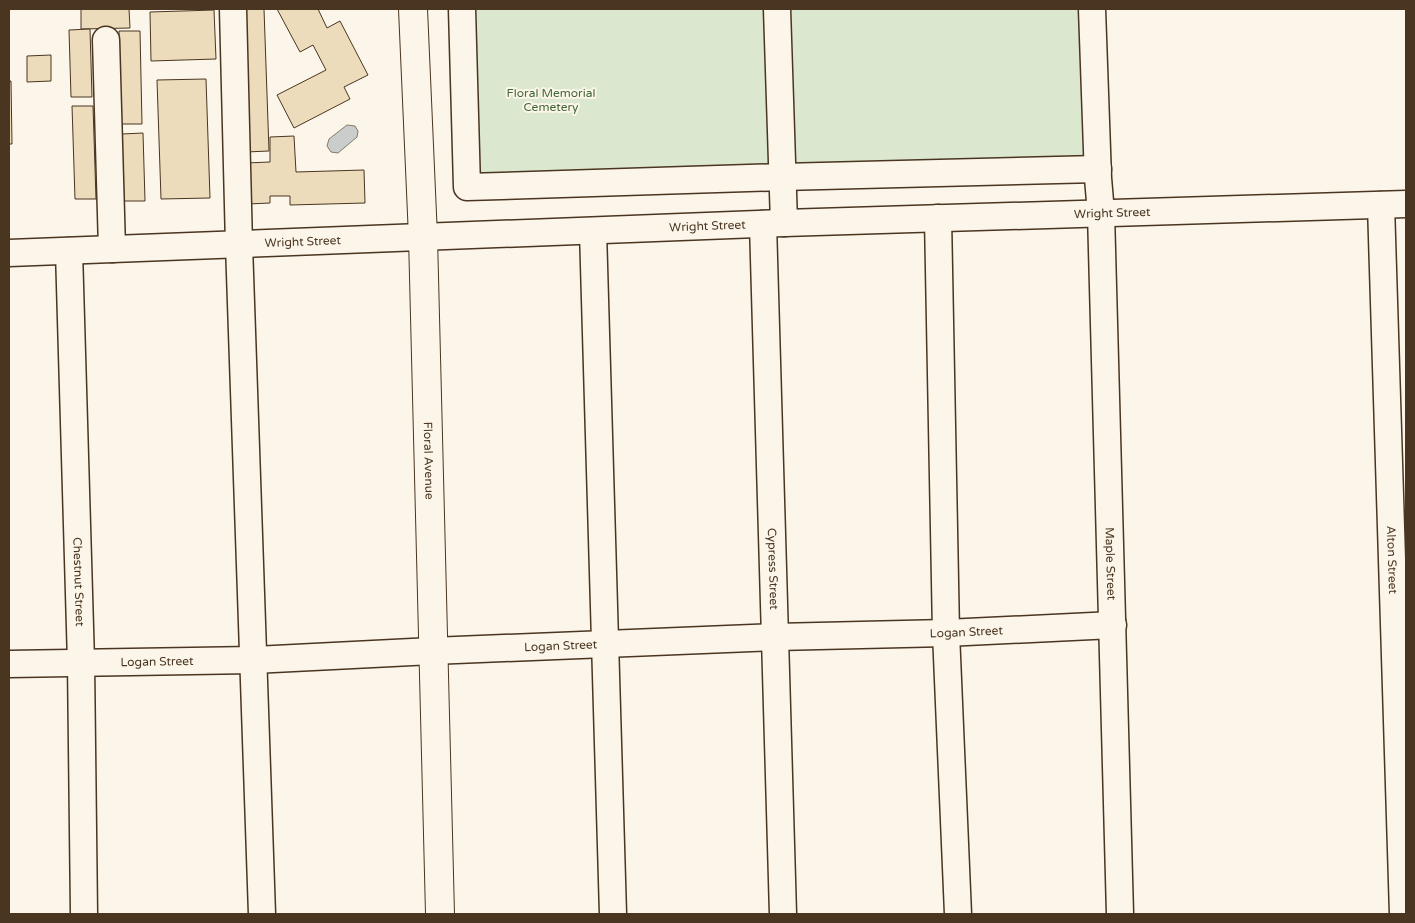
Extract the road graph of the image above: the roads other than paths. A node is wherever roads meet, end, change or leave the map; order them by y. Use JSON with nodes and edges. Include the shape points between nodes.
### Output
{"nodes":[{"id":1,"x":233,"y":9,"type":"edge"},
{"id":2,"x":413,"y":9,"type":"edge"},
{"id":3,"x":462,"y":9,"type":"edge"},
{"id":4,"x":777,"y":9,"type":"edge"},
{"id":5,"x":1092,"y":9,"type":"edge"},
{"id":6,"x":106,"y":40,"type":"dead end"},
{"id":7,"x":1098,"y":169,"type":"junction"},
{"id":8,"x":782,"y":177,"type":"junction"},
{"id":9,"x":1394,"y":205,"type":"edge"},
{"id":10,"x":1101,"y":213,"type":"junction"},
{"id":11,"x":938,"y":218,"type":"junction"},
{"id":12,"x":774,"y":223,"type":"junction"},
{"id":13,"x":594,"y":231,"type":"junction"},
{"id":14,"x":423,"y":237,"type":"junction"},
{"id":15,"x":239,"y":245,"type":"junction"},
{"id":16,"x":112,"y":249,"type":"junction"},
{"id":17,"x":70,"y":251,"type":"junction"},
{"id":18,"x":9,"y":253,"type":"edge"},
{"id":19,"x":1113,"y":625,"type":"junction"},
{"id":20,"x":946,"y":633,"type":"junction"},
{"id":21,"x":776,"y":637,"type":"junction"},
{"id":22,"x":604,"y":644,"type":"junction"},
{"id":23,"x":432,"y":651,"type":"junction"},
{"id":24,"x":253,"y":660,"type":"junction"},
{"id":25,"x":81,"y":662,"type":"junction"},
{"id":26,"x":9,"y":664,"type":"edge"},
{"id":27,"x":1404,"y":842,"type":"edge"},
{"id":28,"x":84,"y":914,"type":"edge"},
{"id":29,"x":262,"y":914,"type":"edge"},
{"id":30,"x":440,"y":914,"type":"edge"},
{"id":31,"x":612,"y":914,"type":"edge"},
{"id":32,"x":784,"y":914,"type":"edge"},
{"id":33,"x":958,"y":914,"type":"edge"},
{"id":34,"x":1120,"y":914,"type":"edge"},
{"id":35,"x":1403,"y":914,"type":"edge"}],
"edges":[{"from":1,"to":15,"type":"street"},
{"from":2,"to":14,"type":"main road","name":"Floral Avenue"},
{"from":3,"to":8,"type":"street","via":[[466,187]]},
{"from":4,"to":8,"type":"street","name":"Cypress Street"},
{"from":5,"to":7,"type":"street","name":"Maple Street"},
{"from":6,"to":16,"type":"street"},
{"from":7,"to":8,"type":"street"},
{"from":7,"to":10,"type":"street","name":"Maple Street"},
{"from":8,"to":12,"type":"street","name":"Cypress Street"},
{"from":9,"to":10,"type":"street","name":"Wright Street"},
{"from":9,"to":27,"type":"street","name":"Alton Street"},
{"from":10,"to":11,"type":"street","name":"Wright Street"},
{"from":10,"to":19,"type":"street","name":"Maple Street"},
{"from":11,"to":12,"type":"street","name":"Wright Street"},
{"from":11,"to":20,"type":"street"},
{"from":12,"to":13,"type":"street","name":"Wright Street"},
{"from":12,"to":21,"type":"street","name":"Cypress Street"},
{"from":13,"to":14,"type":"street","name":"Wright Street"},
{"from":13,"to":22,"type":"street"},
{"from":14,"to":15,"type":"street","name":"Wright Street"},
{"from":14,"to":23,"type":"main road","name":"Floral Avenue"},
{"from":15,"to":16,"type":"street","name":"Wright Street"},
{"from":15,"to":24,"type":"street"},
{"from":16,"to":17,"type":"street","name":"Wright Street"},
{"from":17,"to":18,"type":"street","name":"Wright Street"},
{"from":17,"to":25,"type":"street","name":"Chestnut Street"},
{"from":19,"to":20,"type":"street","name":"Logan Street"},
{"from":19,"to":34,"type":"street","name":"Maple Street"},
{"from":20,"to":21,"type":"street","name":"Logan Street"},
{"from":20,"to":33,"type":"street"},
{"from":21,"to":22,"type":"street","name":"Logan Street"},
{"from":21,"to":32,"type":"street","name":"Cypress Street"},
{"from":22,"to":23,"type":"street","name":"Logan Street"},
{"from":22,"to":31,"type":"street"},
{"from":23,"to":24,"type":"street","name":"Logan Street"},
{"from":23,"to":30,"type":"main road","name":"Floral Avenue"},
{"from":24,"to":25,"type":"street","name":"Logan Street"},
{"from":24,"to":29,"type":"street"},
{"from":25,"to":26,"type":"street","name":"Logan Street"},
{"from":25,"to":28,"type":"street","name":"Chestnut Street"},
{"from":27,"to":35,"type":"street","name":"Alton Street"}]}
